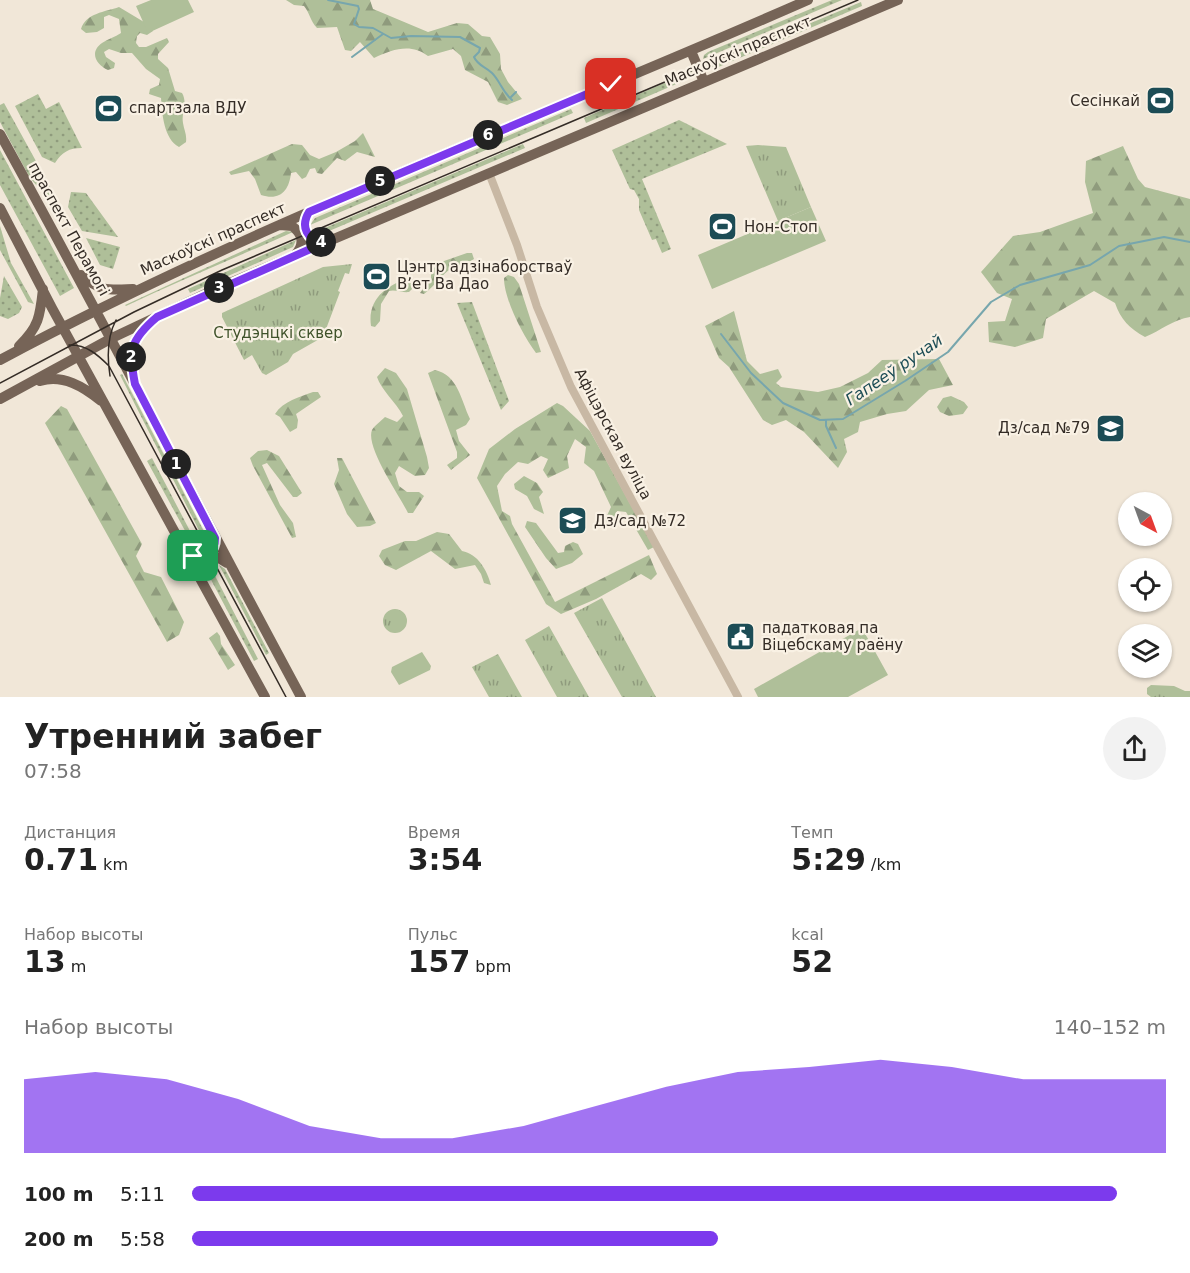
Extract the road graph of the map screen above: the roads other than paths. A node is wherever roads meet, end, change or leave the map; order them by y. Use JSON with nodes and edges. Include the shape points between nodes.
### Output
{"nodes":[{"id":1,"x":808,"y":0,"type":"edge"},
{"id":2,"x":898,"y":0,"type":"edge"},
{"id":3,"x":691,"y":51,"type":"junction"},
{"id":4,"x":704,"y":82,"type":"junction"},
{"id":5,"x":0,"y":134,"type":"edge"},
{"id":6,"x":489,"y":173,"type":"junction"},
{"id":7,"x":0,"y":208,"type":"edge"},
{"id":8,"x":309,"y":212,"type":"junction"},
{"id":9,"x":278,"y":226,"type":"junction"},
{"id":10,"x":324,"y":243,"type":"junction"},
{"id":11,"x":292,"y":257,"type":"junction"},
{"id":12,"x":76,"y":272,"type":"junction"},
{"id":13,"x":43,"y":289,"type":"junction"},
{"id":14,"x":137,"y":289,"type":"junction"},
{"id":15,"x":97,"y":310,"type":"junction"},
{"id":16,"x":157,"y":317,"type":"junction"},
{"id":17,"x":63,"y":327,"type":"junction"},
{"id":18,"x":112,"y":338,"type":"junction"},
{"id":19,"x":5,"y":357,"type":"edge"},
{"id":20,"x":80,"y":357,"type":"junction"},
{"id":21,"x":135,"y":384,"type":"junction"},
{"id":22,"x":28,"y":385,"type":"junction"},
{"id":23,"x":0,"y":399,"type":"edge"},
{"id":24,"x":106,"y":405,"type":"junction"},
{"id":25,"x":215,"y":538,"type":"junction"},
{"id":26,"x":186,"y":553,"type":"junction"},
{"id":27,"x":229,"y":566,"type":"junction"},
{"id":28,"x":201,"y":579,"type":"junction"},
{"id":29,"x":265,"y":697,"type":"edge"},
{"id":30,"x":301,"y":697,"type":"edge"},
{"id":31,"x":738,"y":697,"type":"edge"}],
"edges":[{"from":1,"to":3,"type":"main road","name":"Маскоўскі праспект"},
{"from":2,"to":4,"type":"main road","name":"Маскоўскі праспект"},
{"from":3,"to":4,"type":"main road"},
{"from":3,"to":8,"type":"main road","name":"Маскоўскі праспект"},
{"from":4,"to":6,"type":"main road","name":"Маскоўскі праспект"},
{"from":5,"to":12,"type":"main road","name":"праспект Перамогі"},
{"from":6,"to":10,"type":"main road","name":"Маскоўскі праспект"},
{"from":6,"to":31,"type":"street","name":"Афіцэрская вуліца","via":[[537,307],[571,387]]},
{"from":7,"to":13,"type":"main road"},
{"from":8,"to":9,"type":"main road","name":"Маскоўскі праспект"},
{"from":8,"to":10,"type":"main road","via":[[304,224],[306,232]]},
{"from":9,"to":11,"type":"main road","via":[[292,226],[300,234],[302,245]]},
{"from":9,"to":14,"type":"main road","name":"Маскоўскі праспект"},
{"from":10,"to":11,"type":"main road","name":"Маскоўскі праспект"},
{"from":11,"to":16,"type":"main road","name":"Маскоўскі праспект"},
{"from":12,"to":14,"type":"main road","via":[[106,291]]},
{"from":12,"to":15,"type":"main road","name":"праспект Перамогі"},
{"from":13,"to":17,"type":"main road"},
{"from":13,"to":19,"type":"main road","via":[[36,327]]},
{"from":14,"to":15,"type":"main road","name":"Маскоўскі праспект"},
{"from":15,"to":17,"type":"main road","name":"Маскоўскі праспект"},
{"from":15,"to":18,"type":"main road","name":"праспект Перамогі"},
{"from":16,"to":18,"type":"main road","name":"Маскоўскі праспект"},
{"from":16,"to":21,"type":"main road","via":[[134,344],[131,357]]},
{"from":17,"to":19,"type":"main road","name":"Маскоўскі праспект"},
{"from":17,"to":20,"type":"main road"},
{"from":18,"to":20,"type":"main road","name":"Маскоўскі праспект"},
{"from":18,"to":21,"type":"main road","name":"праспект Перамогі"},
{"from":20,"to":22,"type":"main road","name":"Маскоўскі праспект"},
{"from":20,"to":24,"type":"main road"},
{"from":21,"to":25,"type":"main road","name":"праспект Перамогі"},
{"from":22,"to":23,"type":"main road","name":"Маскоўскі праспект"},
{"from":22,"to":24,"type":"main road","via":[[45,380],[71,381]]},
{"from":24,"to":26,"type":"main road"},
{"from":25,"to":26,"type":"main road","via":[[208,554],[197,557]]},
{"from":25,"to":27,"type":"main road","name":"праспект Перамогі"},
{"from":26,"to":28,"type":"main road"},
{"from":27,"to":28,"type":"main road","via":[[219,558],[210,559],[201,567]]},
{"from":27,"to":30,"type":"main road","name":"праспект Перамогі"},
{"from":28,"to":29,"type":"main road"}]}
